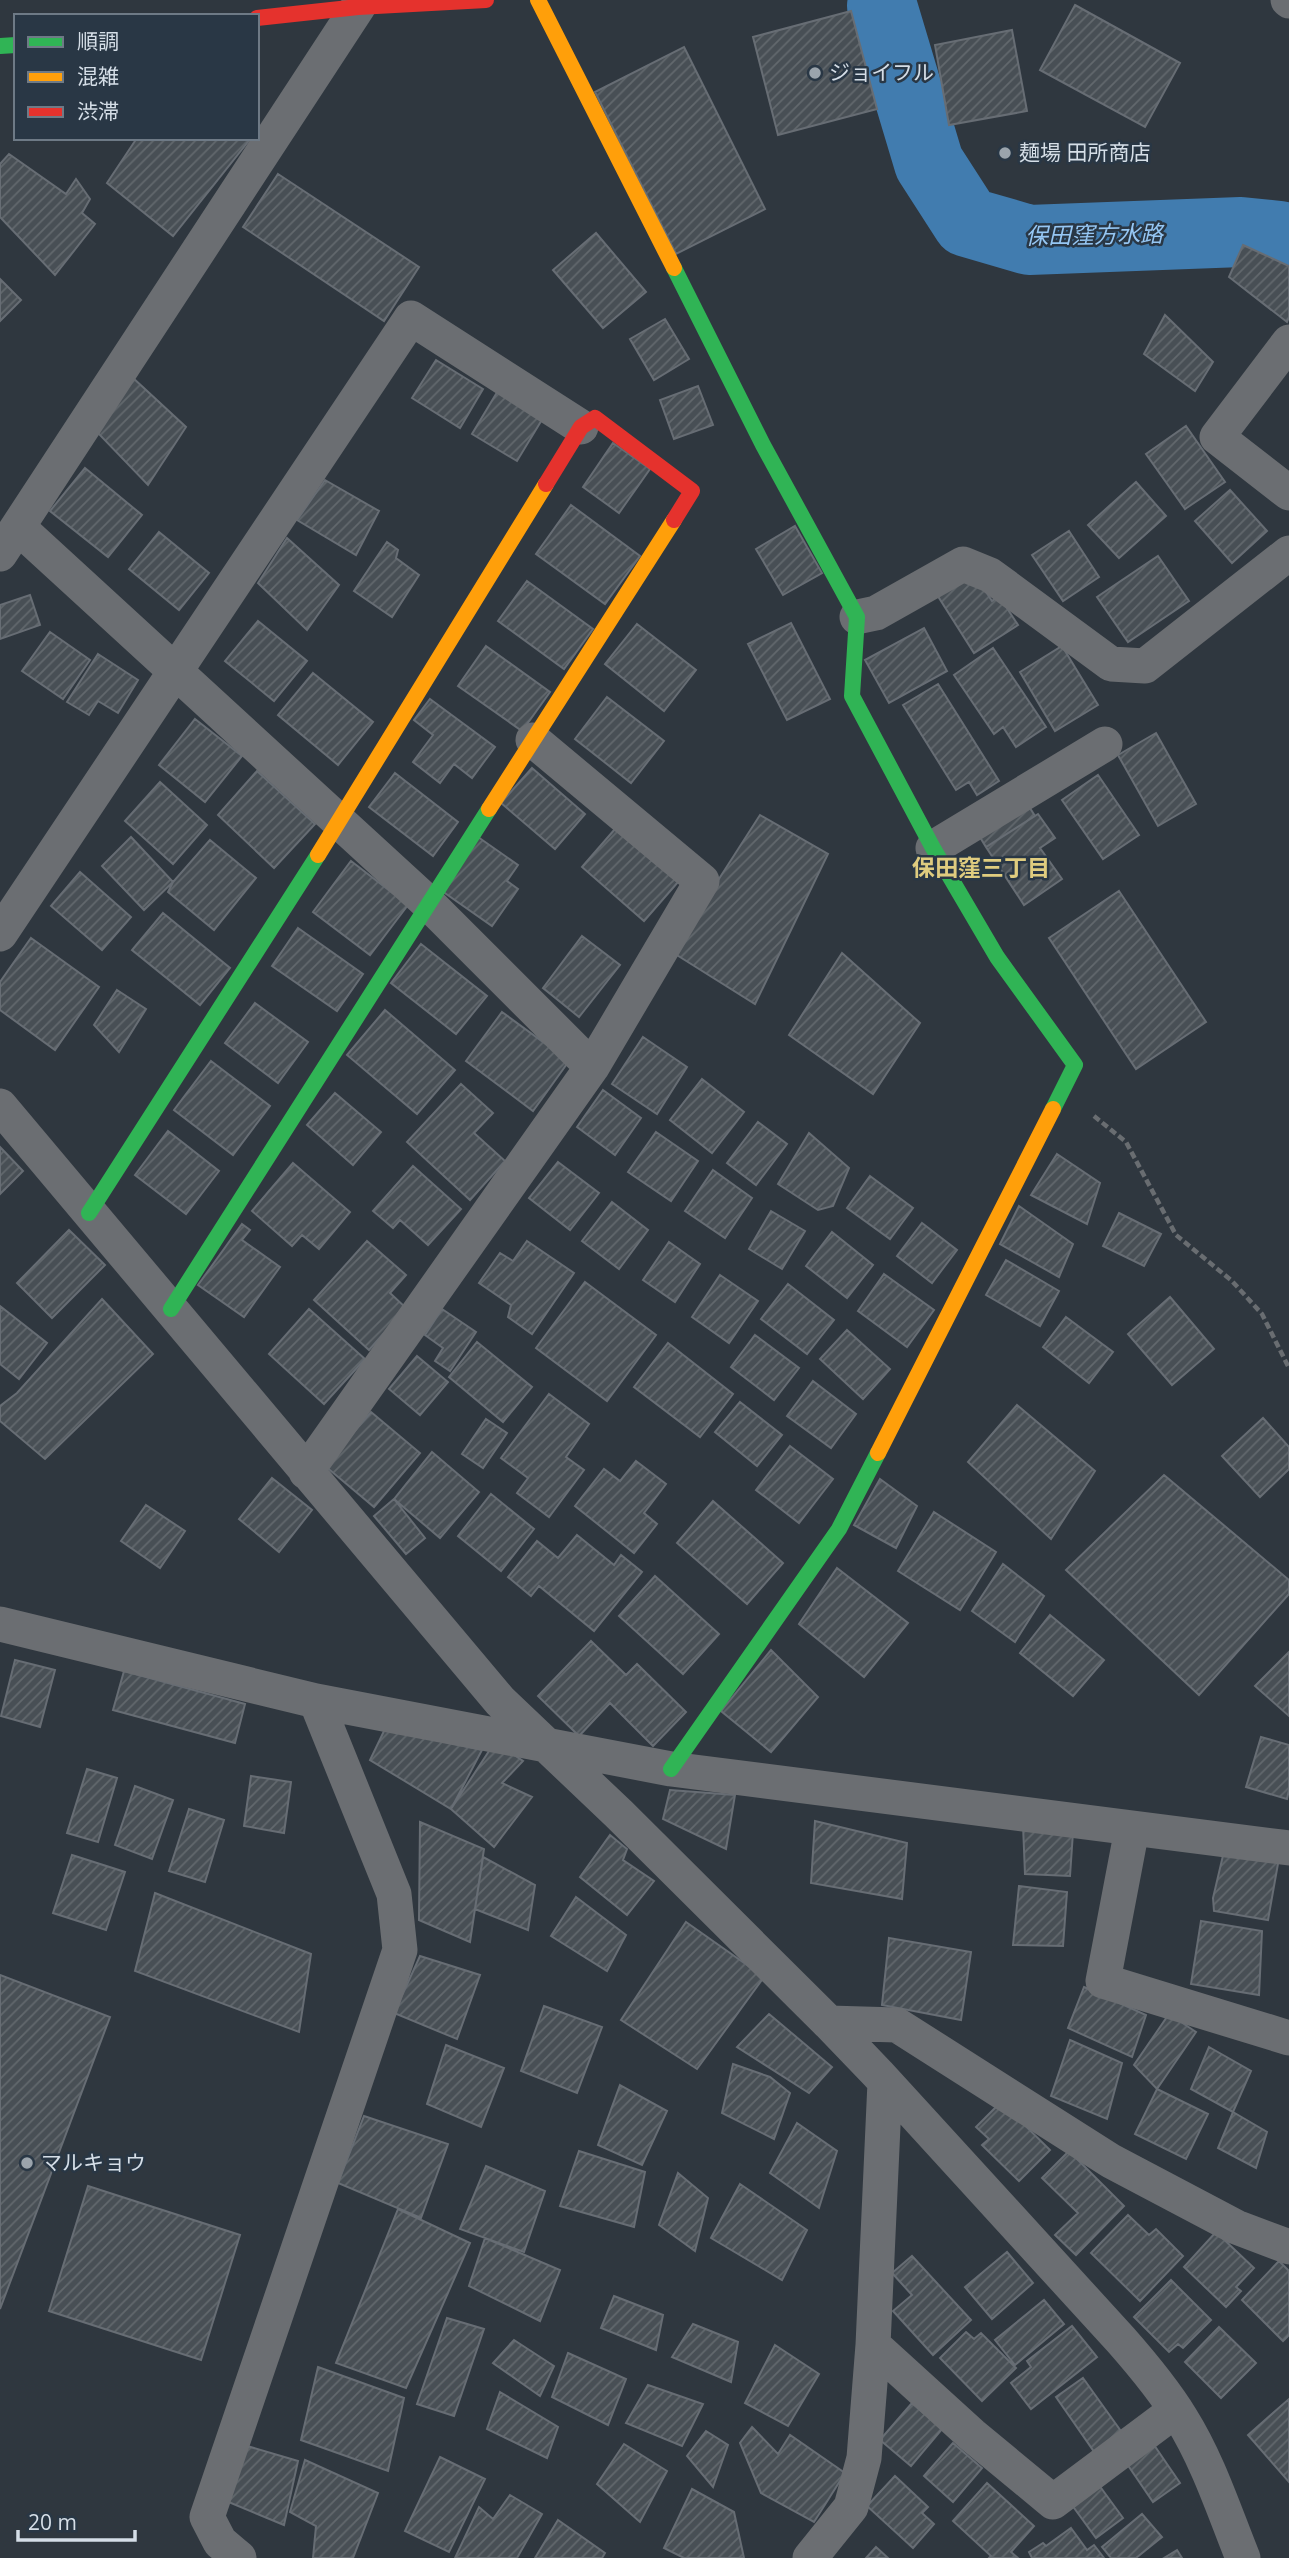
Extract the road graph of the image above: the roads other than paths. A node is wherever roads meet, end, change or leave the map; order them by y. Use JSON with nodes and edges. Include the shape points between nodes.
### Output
{"nodes":[{"id":1,"x":486,"y":0,"type":"edge"},
{"id":2,"x":538,"y":0,"type":"edge"},
{"id":3,"x":358,"y":7,"type":"junction"},
{"id":4,"x":259,"y":18,"type":"edge"},
{"id":5,"x":1289,"y":342,"type":"edge"},
{"id":6,"x":581,"y":427,"type":"junction"},
{"id":7,"x":1289,"y":493,"type":"edge"},
{"id":8,"x":9,"y":541,"type":"edge"},
{"id":9,"x":1289,"y":553,"type":"edge"},
{"id":10,"x":857,"y":617,"type":"junction"},
{"id":11,"x":176,"y":673,"type":"junction"},
{"id":12,"x":533,"y":740,"type":"junction"},
{"id":13,"x":1105,"y":744,"type":"dead end"},
{"id":14,"x":339,"y":822,"type":"junction"},
{"id":15,"x":933,"y":848,"type":"junction"},
{"id":16,"x":428,"y":903,"type":"junction"},
{"id":17,"x":0,"y":934,"type":"edge"},
{"id":18,"x":592,"y":1067,"type":"junction"},
{"id":19,"x":0,"y":1106,"type":"edge"},
{"id":20,"x":89,"y":1213,"type":"junction"},
{"id":21,"x":171,"y":1310,"type":"junction"},
{"id":22,"x":306,"y":1472,"type":"junction"},
{"id":23,"x":0,"y":1624,"type":"edge"},
{"id":24,"x":316,"y":1701,"type":"junction"},
{"id":25,"x":549,"y":1745,"type":"junction"},
{"id":26,"x":671,"y":1769,"type":"junction"},
{"id":27,"x":1132,"y":1829,"type":"junction"},
{"id":28,"x":1289,"y":1848,"type":"edge"},
{"id":29,"x":829,"y":2023,"type":"junction"},
{"id":30,"x":1289,"y":2038,"type":"edge"},
{"id":31,"x":886,"y":2082,"type":"junction"},
{"id":32,"x":1289,"y":2247,"type":"edge"},
{"id":33,"x":873,"y":2345,"type":"junction"},
{"id":34,"x":1176,"y":2410,"type":"junction"},
{"id":35,"x":239,"y":2558,"type":"edge"},
{"id":36,"x":810,"y":2558,"type":"edge"},
{"id":37,"x":1243,"y":2558,"type":"edge"}],
"edges":[{"from":1,"to":3,"type":"main road"},
{"from":2,"to":10,"type":"main road","via":[[763,445]]},
{"from":3,"to":4,"type":"main road"},
{"from":3,"to":8,"type":"street"},
{"from":5,"to":7,"type":"street","via":[[1217,437]]},
{"from":6,"to":11,"type":"street","via":[[411,318]]},
{"from":6,"to":12,"type":"main road","via":[[595,418],[692,491]]},
{"from":6,"to":14,"type":"main road"},
{"from":8,"to":11,"type":"street"},
{"from":9,"to":10,"type":"street","via":[[1145,666],[1111,664],[990,575],[963,564],[876,613]]},
{"from":10,"to":15,"type":"main road","via":[[852,696]]},
{"from":11,"to":14,"type":"street"},
{"from":11,"to":17,"type":"street"},
{"from":12,"to":16,"type":"main road"},
{"from":12,"to":18,"type":"street","via":[[702,881]]},
{"from":13,"to":15,"type":"street"},
{"from":14,"to":16,"type":"street"},
{"from":14,"to":20,"type":"main road"},
{"from":15,"to":26,"type":"main road","via":[[997,957],[1075,1065],[839,1529]]},
{"from":16,"to":18,"type":"street"},
{"from":16,"to":21,"type":"main road"},
{"from":18,"to":22,"type":"street"},
{"from":19,"to":20,"type":"street"},
{"from":20,"to":21,"type":"street"},
{"from":21,"to":22,"type":"street"},
{"from":22,"to":25,"type":"street","via":[[500,1701]]},
{"from":23,"to":24,"type":"street"},
{"from":24,"to":25,"type":"street"},
{"from":24,"to":35,"type":"street","via":[[394,1894],[400,1950],[207,2517],[220,2542]]},
{"from":25,"to":26,"type":"street"},
{"from":25,"to":29,"type":"street"},
{"from":26,"to":27,"type":"street"},
{"from":27,"to":28,"type":"street"},
{"from":27,"to":30,"type":"street","via":[[1103,1981]]},
{"from":29,"to":31,"type":"street"},
{"from":29,"to":32,"type":"street","via":[[897,2025],[1111,2161],[1236,2227]]},
{"from":31,"to":33,"type":"street"},
{"from":31,"to":34,"type":"street","via":[[1121,2340]]},
{"from":33,"to":34,"type":"street","via":[[1053,2502]]},
{"from":33,"to":36,"type":"street","via":[[864,2458],[852,2507]]},
{"from":34,"to":37,"type":"street","via":[[1200,2452]]}]}
